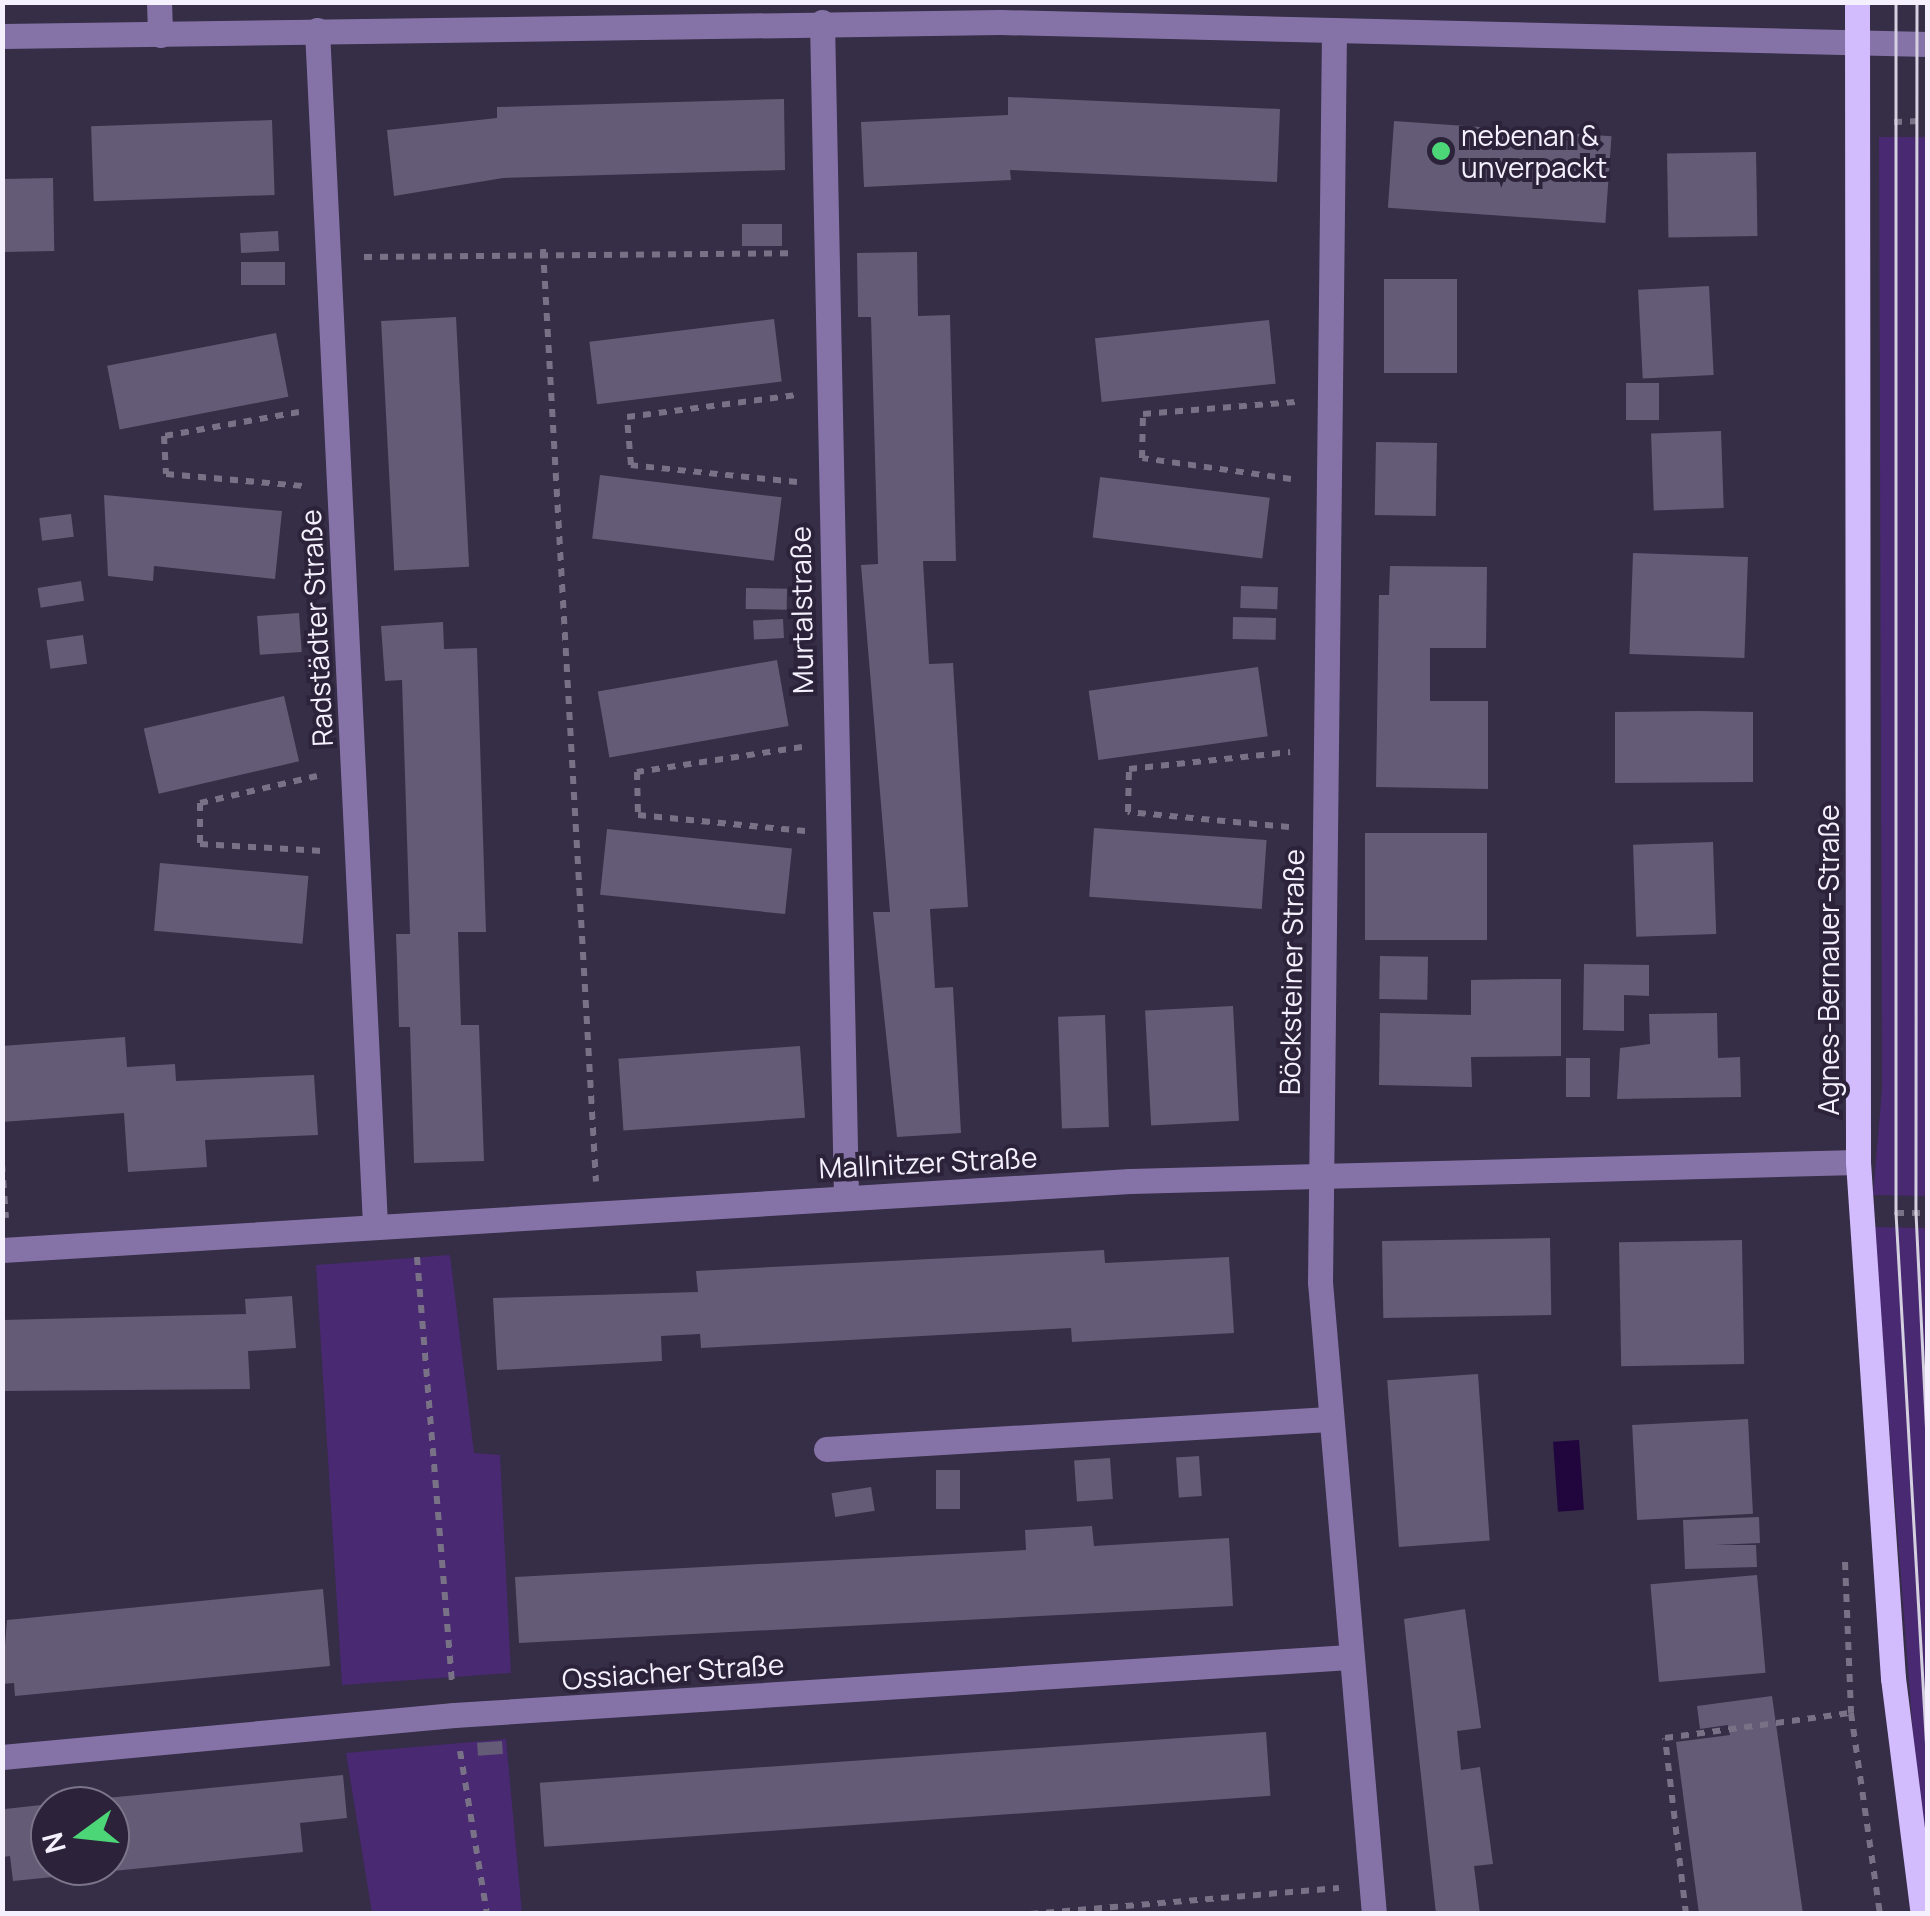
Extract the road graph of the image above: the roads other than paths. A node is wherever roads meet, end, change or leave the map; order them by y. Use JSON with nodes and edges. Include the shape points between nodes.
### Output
{"nodes":[{"id":1,"x":159,"y":2,"type":"edge"},
{"id":2,"x":1858,"y":2,"type":"edge"},
{"id":3,"x":999,"y":12,"type":"edge"},
{"id":4,"x":495,"y":15,"type":"edge"},
{"id":5,"x":822,"y":22,"type":"junction"},
{"id":6,"x":317,"y":30,"type":"junction"},
{"id":7,"x":1334,"y":30,"type":"junction"},
{"id":8,"x":160,"y":35,"type":"junction"},
{"id":9,"x":2,"y":36,"type":"edge"},
{"id":10,"x":1858,"y":44,"type":"junction"},
{"id":11,"x":1928,"y":44,"type":"edge"},
{"id":12,"x":1858,"y":1162,"type":"junction"},
{"id":13,"x":1320,"y":1172,"type":"junction"},
{"id":14,"x":846,"y":1196,"type":"junction"},
{"id":15,"x":375,"y":1223,"type":"junction"},
{"id":16,"x":2,"y":1250,"type":"edge"},
{"id":17,"x":1329,"y":1418,"type":"junction"},
{"id":18,"x":826,"y":1450,"type":"dead end"},
{"id":19,"x":1348,"y":1657,"type":"junction"},
{"id":20,"x":2,"y":1757,"type":"edge"},
{"id":21,"x":1374,"y":1914,"type":"edge"},
{"id":22,"x":1924,"y":1914,"type":"edge"}],
"edges":[{"from":1,"to":8,"type":"street"},
{"from":2,"to":10,"type":"main road","name":"Agnes-Bernauer-Straße"},
{"from":3,"to":5,"type":"street"},
{"from":3,"to":7,"type":"street"},
{"from":4,"to":5,"type":"street"},
{"from":4,"to":6,"type":"street"},
{"from":5,"to":14,"type":"street","name":"Murtalstraße"},
{"from":6,"to":8,"type":"street"},
{"from":6,"to":15,"type":"street","name":"Radstädter Straße"},
{"from":7,"to":10,"type":"street"},
{"from":7,"to":13,"type":"street","name":"Böcksteiner Straße"},
{"from":8,"to":9,"type":"street"},
{"from":10,"to":11,"type":"street"},
{"from":10,"to":12,"type":"main road","name":"Agnes-Bernauer-Straße"},
{"from":12,"to":13,"type":"street","name":"Mallnitzer Straße"},
{"from":12,"to":22,"type":"main road","name":"Agnes-Bernauer-Straße","via":[[1893,1678]]},
{"from":13,"to":14,"type":"street","name":"Mallnitzer Straße"},
{"from":13,"to":17,"type":"street","name":"Böcksteiner Straße"},
{"from":14,"to":15,"type":"street","name":"Mallnitzer Straße"},
{"from":15,"to":16,"type":"street","name":"Mallnitzer Straße"},
{"from":17,"to":18,"type":"street"},
{"from":17,"to":19,"type":"street","name":"Böcksteiner Straße"},
{"from":19,"to":20,"type":"street","name":"Ossiacher Straße","via":[[474,1714]]},
{"from":19,"to":21,"type":"street","name":"Böcksteiner Straße"}]}
